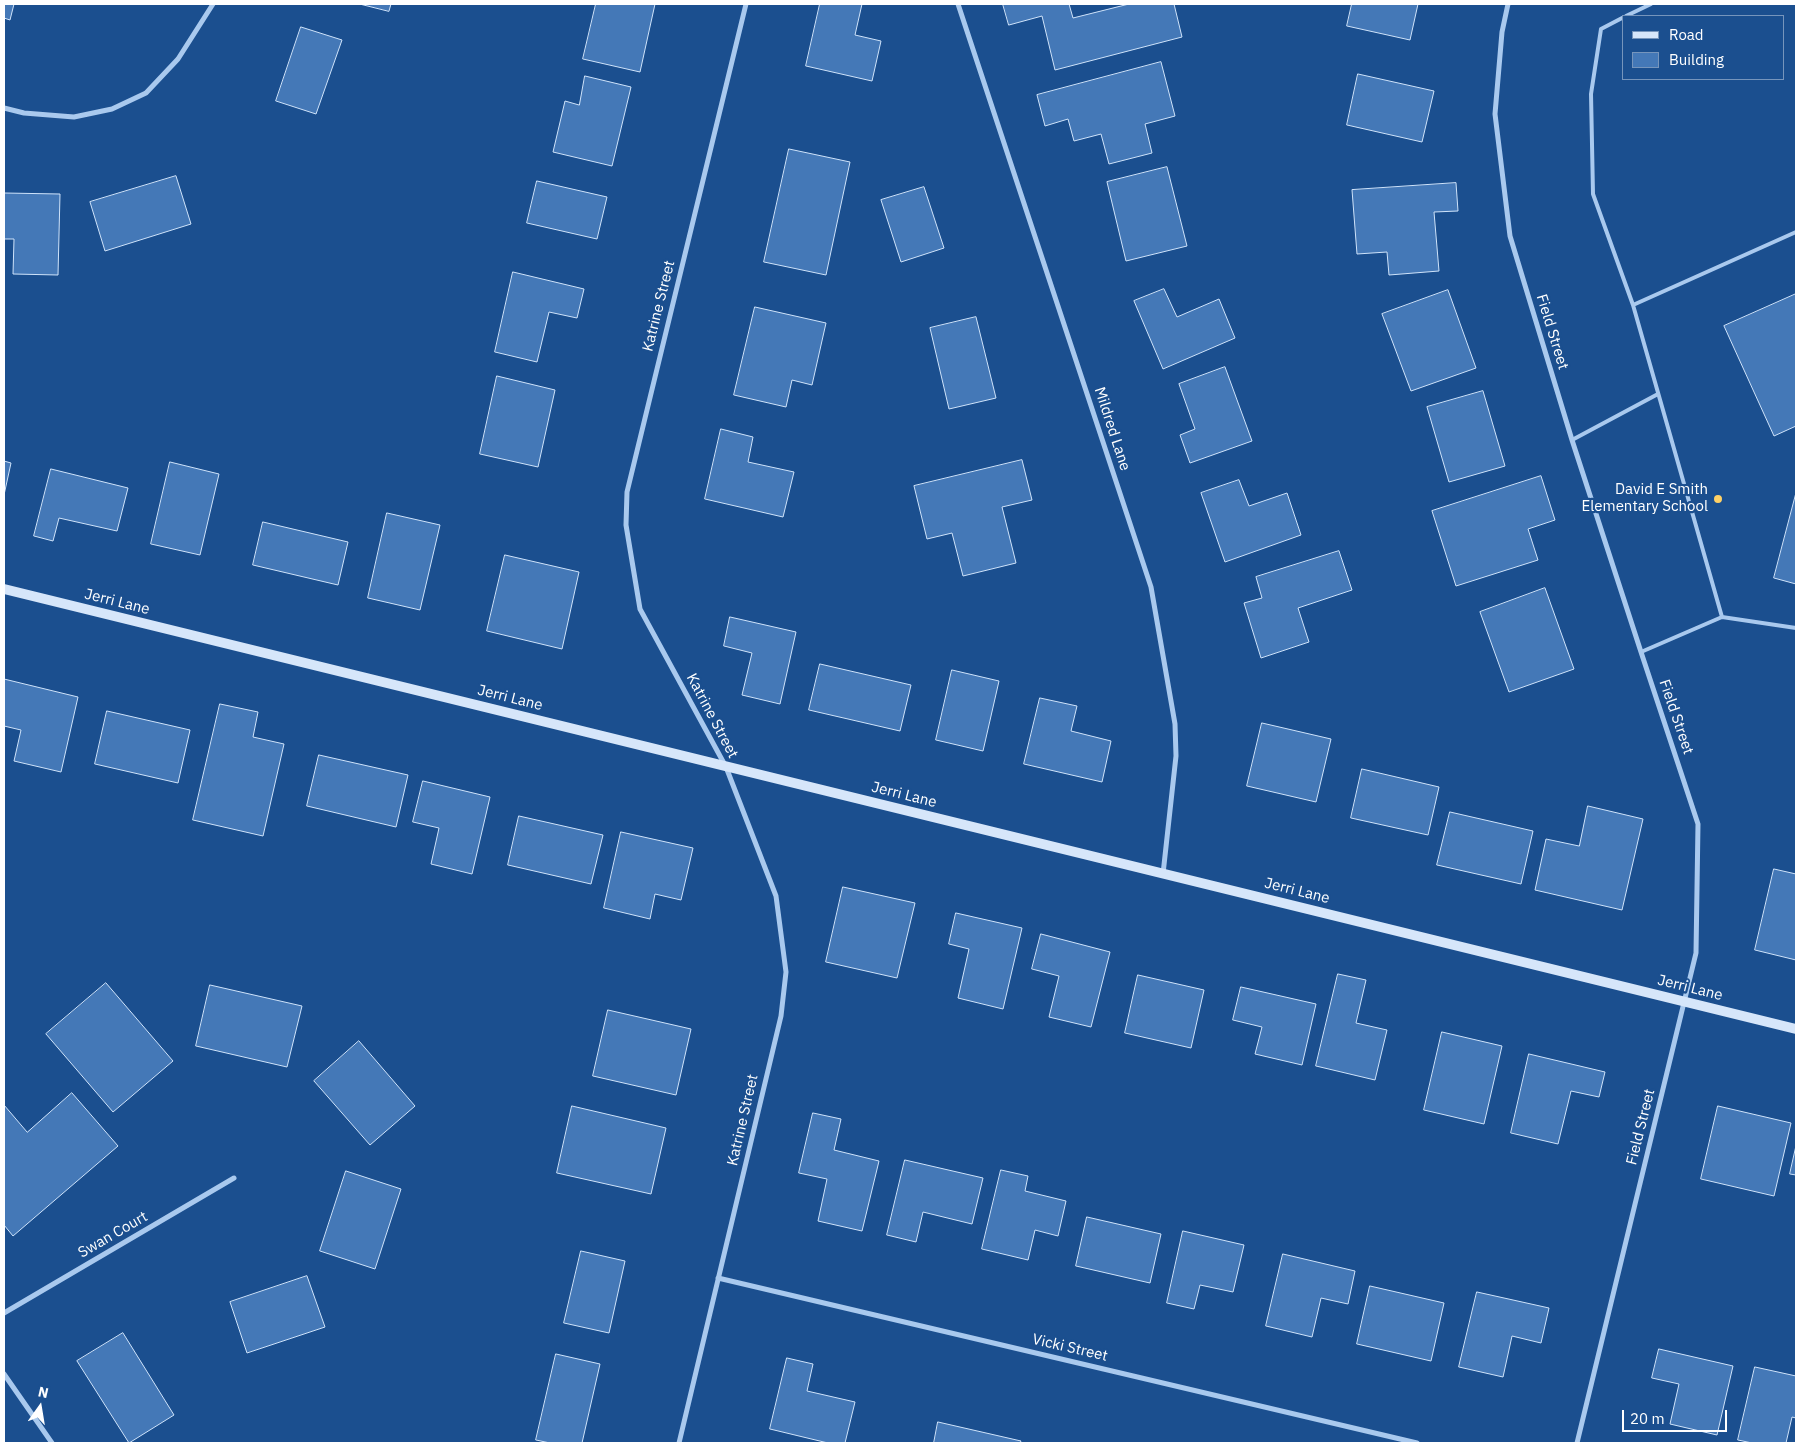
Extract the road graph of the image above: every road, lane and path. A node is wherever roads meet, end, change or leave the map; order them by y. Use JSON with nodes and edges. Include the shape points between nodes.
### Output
{"nodes":[{"id":1,"x":213,"y":4,"type":"edge"},
{"id":2,"x":746,"y":4,"type":"edge"},
{"id":3,"x":958,"y":4,"type":"edge"},
{"id":4,"x":1508,"y":4,"type":"edge"},
{"id":5,"x":1651,"y":4,"type":"edge"},
{"id":6,"x":1629,"y":15,"type":"edge"},
{"id":7,"x":1622,"y":18,"type":"edge"},
{"id":8,"x":4,"y":108,"type":"edge"},
{"id":9,"x":1796,"y":232,"type":"edge"},
{"id":10,"x":1633,"y":305,"type":"junction"},
{"id":11,"x":1658,"y":394,"type":"junction"},
{"id":12,"x":1572,"y":440,"type":"junction"},
{"id":13,"x":4,"y":589,"type":"edge"},
{"id":14,"x":1722,"y":617,"type":"junction"},
{"id":15,"x":1796,"y":628,"type":"edge"},
{"id":16,"x":1640,"y":652,"type":"junction"},
{"id":17,"x":726,"y":766,"type":"junction"},
{"id":18,"x":1163,"y":874,"type":"junction"},
{"id":19,"x":1684,"y":1002,"type":"junction"},
{"id":20,"x":1796,"y":1029,"type":"edge"},
{"id":21,"x":234,"y":1178,"type":"dead end"},
{"id":22,"x":718,"y":1278,"type":"junction"},
{"id":23,"x":4,"y":1313,"type":"edge"},
{"id":24,"x":4,"y":1374,"type":"edge"},
{"id":25,"x":52,"y":1443,"type":"edge"},
{"id":26,"x":679,"y":1443,"type":"edge"},
{"id":27,"x":1417,"y":1443,"type":"edge"},
{"id":28,"x":1577,"y":1443,"type":"edge"}],
"edges":[{"from":1,"to":8,"type":"street","via":[[178,59],[146,92],[112,109],[74,117]]},
{"from":2,"to":17,"type":"street","name":"Katrine Street","via":[[626,500],[626,524],[640,608]]},
{"from":3,"to":18,"type":"street","name":"Mildred Lane","via":[[1151,587],[1176,724],[1176,756]]},
{"from":4,"to":12,"type":"street","name":"Field Street","via":[[1502,32],[1495,114],[1510,236]]},
{"from":5,"to":6,"type":"lane"},
{"from":7,"to":10,"type":"lane","via":[[1601,29],[1591,94],[1593,194]]},
{"from":9,"to":10,"type":"lane"},
{"from":10,"to":11,"type":"lane"},
{"from":11,"to":12,"type":"lane"},
{"from":11,"to":14,"type":"lane"},
{"from":12,"to":16,"type":"street","name":"Field Street"},
{"from":13,"to":17,"type":"street","name":"Jerri Lane"},
{"from":14,"to":15,"type":"lane"},
{"from":14,"to":16,"type":"lane"},
{"from":16,"to":19,"type":"street","name":"Field Street","via":[[1698,824],[1696,953]]},
{"from":17,"to":18,"type":"street","name":"Jerri Lane"},
{"from":17,"to":22,"type":"street","name":"Katrine Street","via":[[776,896],[786,972],[781,1016]]},
{"from":18,"to":19,"type":"street","name":"Jerri Lane"},
{"from":19,"to":20,"type":"street","name":"Jerri Lane"},
{"from":19,"to":28,"type":"street","name":"Field Street"},
{"from":21,"to":23,"type":"street","name":"Swan Court"},
{"from":22,"to":26,"type":"street","name":"Katrine Street"},
{"from":22,"to":27,"type":"street","name":"Vicki Street"},
{"from":24,"to":25,"type":"street"}]}
